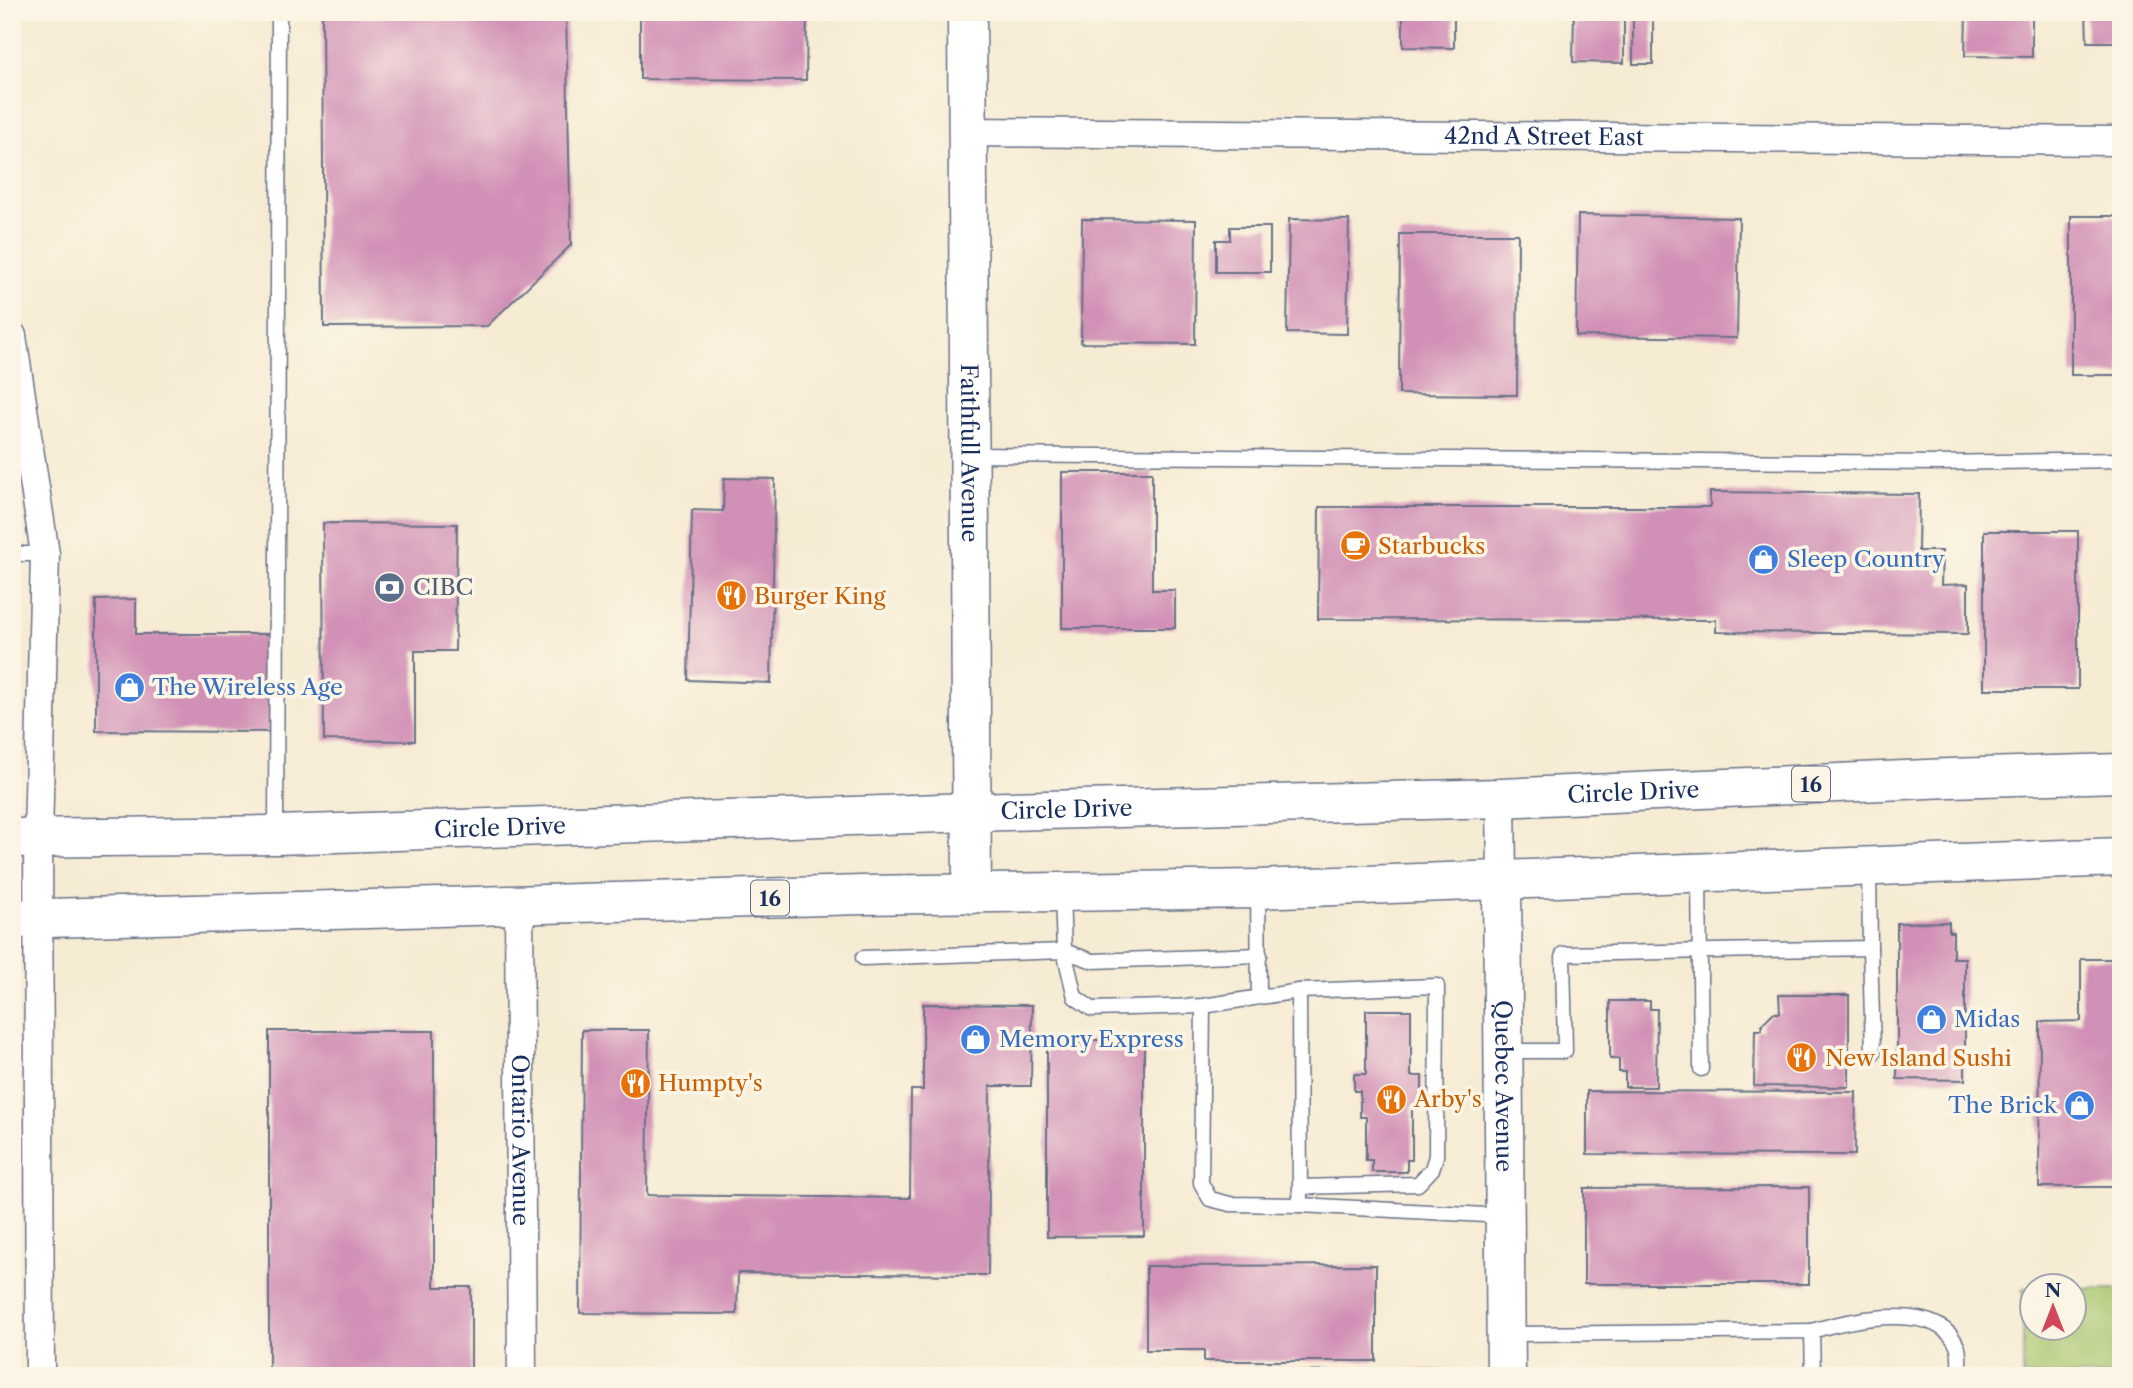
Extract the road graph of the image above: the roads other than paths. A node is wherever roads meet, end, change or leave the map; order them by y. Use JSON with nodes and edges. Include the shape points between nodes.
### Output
{"nodes":[{"id":1,"x":279,"y":12,"type":"edge"},
{"id":2,"x":967,"y":12,"type":"edge"},
{"id":3,"x":966,"y":132,"type":"junction"},
{"id":4,"x":2121,"y":141,"type":"edge"},
{"id":5,"x":12,"y":336,"type":"edge"},
{"id":6,"x":968,"y":454,"type":"junction"},
{"id":7,"x":2121,"y":460,"type":"edge"},
{"id":8,"x":12,"y":554,"type":"edge"},
{"id":9,"x":45,"y":554,"type":"junction"},
{"id":10,"x":2121,"y":773,"type":"edge"},
{"id":11,"x":1501,"y":798,"type":"junction"},
{"id":12,"x":973,"y":812,"type":"junction"},
{"id":13,"x":276,"y":835,"type":"junction"},
{"id":14,"x":25,"y":838,"type":"edge"},
{"id":15,"x":2121,"y":857,"type":"edge"},
{"id":16,"x":1869,"y":865,"type":"junction"},
{"id":17,"x":1699,"y":871,"type":"junction"},
{"id":18,"x":1502,"y":878,"type":"junction"},
{"id":19,"x":1258,"y":888,"type":"junction"},
{"id":20,"x":1062,"y":892,"type":"junction"},
{"id":21,"x":972,"y":894,"type":"junction"},
{"id":22,"x":519,"y":904,"type":"junction"},
{"id":23,"x":25,"y":919,"type":"edge"},
{"id":24,"x":1870,"y":948,"type":"junction"},
{"id":25,"x":1064,"y":951,"type":"junction"},
{"id":26,"x":1700,"y":953,"type":"junction"},
{"id":27,"x":1260,"y":955,"type":"junction"},
{"id":28,"x":863,"y":958,"type":"dead end"},
{"id":29,"x":1299,"y":991,"type":"junction"},
{"id":30,"x":1259,"y":996,"type":"junction"},
{"id":31,"x":1203,"y":1006,"type":"junction"},
{"id":32,"x":1503,"y":1051,"type":"junction"},
{"id":33,"x":1873,"y":1053,"type":"dead end"},
{"id":34,"x":1701,"y":1069,"type":"dead end"},
{"id":35,"x":1300,"y":1187,"type":"junction"},
{"id":36,"x":1300,"y":1205,"type":"junction"},
{"id":37,"x":1504,"y":1216,"type":"junction"},
{"id":38,"x":1812,"y":1331,"type":"junction"},
{"id":39,"x":1505,"y":1334,"type":"junction"},
{"id":40,"x":40,"y":1376,"type":"edge"},
{"id":41,"x":522,"y":1376,"type":"edge"},
{"id":42,"x":1506,"y":1376,"type":"edge"},
{"id":43,"x":1813,"y":1376,"type":"edge"},
{"id":44,"x":1959,"y":1376,"type":"edge"}],
"edges":[{"from":1,"to":13,"type":"lane"},
{"from":2,"to":3,"type":"main road","name":"Faithfull Avenue"},
{"from":3,"to":4,"type":"street","name":"42nd A Street East"},
{"from":3,"to":6,"type":"main road","name":"Faithfull Avenue"},
{"from":5,"to":9,"type":"street"},
{"from":6,"to":7,"type":"lane","via":[[1939,463]]},
{"from":6,"to":12,"type":"main road","name":"Faithfull Avenue"},
{"from":8,"to":9,"type":"lane"},
{"from":9,"to":14,"type":"street"},
{"from":10,"to":11,"type":"main road","name":"Circle Drive","number":"16"},
{"from":11,"to":12,"type":"main road","name":"Circle Drive","number":"16"},
{"from":11,"to":18,"type":"street","name":"Quebec Avenue"},
{"from":12,"to":13,"type":"main road","name":"Circle Drive","number":"16"},
{"from":12,"to":21,"type":"main road","name":"Faithfull Avenue"},
{"from":13,"to":14,"type":"main road","name":"Circle Drive","number":"16"},
{"from":14,"to":23,"type":"street"},
{"from":15,"to":16,"type":"main road","number":"16"},
{"from":16,"to":17,"type":"main road","number":"16"},
{"from":16,"to":24,"type":"lane"},
{"from":17,"to":18,"type":"main road","number":"16"},
{"from":17,"to":26,"type":"lane"},
{"from":18,"to":19,"type":"main road","number":"16"},
{"from":18,"to":32,"type":"main road","name":"Quebec Avenue"},
{"from":19,"to":20,"type":"main road","number":"16"},
{"from":19,"to":27,"type":"lane"},
{"from":20,"to":21,"type":"main road","number":"16"},
{"from":20,"to":25,"type":"lane"},
{"from":21,"to":22,"type":"main road","number":"16"},
{"from":22,"to":23,"type":"main road","number":"16"},
{"from":22,"to":41,"type":"street","name":"Ontario Avenue"},
{"from":23,"to":40,"type":"street"},
{"from":24,"to":26,"type":"lane"},
{"from":24,"to":33,"type":"lane"},
{"from":25,"to":27,"type":"lane","via":[[1093,961]]},
{"from":25,"to":28,"type":"lane"},
{"from":25,"to":31,"type":"lane","via":[[1075,997],[1092,1009]]},
{"from":26,"to":32,"type":"lane","via":[[1563,954],[1564,1051]]},
{"from":26,"to":34,"type":"lane"},
{"from":27,"to":30,"type":"lane"},
{"from":29,"to":30,"type":"lane"},
{"from":29,"to":35,"type":"lane"},
{"from":29,"to":35,"type":"lane","via":[[1437,986],[1436,1156],[1432,1169],[1419,1184]]},
{"from":30,"to":31,"type":"lane"},
{"from":31,"to":36,"type":"lane","via":[[1201,1183],[1210,1199],[1230,1204]]},
{"from":32,"to":37,"type":"main road","name":"Quebec Avenue"},
{"from":35,"to":36,"type":"lane"},
{"from":36,"to":37,"type":"lane"},
{"from":37,"to":39,"type":"main road","name":"Quebec Avenue"},
{"from":38,"to":39,"type":"lane"},
{"from":38,"to":43,"type":"lane"},
{"from":38,"to":44,"type":"lane","via":[[1878,1316],[1926,1321],[1947,1332],[1958,1349]]},
{"from":39,"to":42,"type":"main road","name":"Quebec Avenue"}]}
